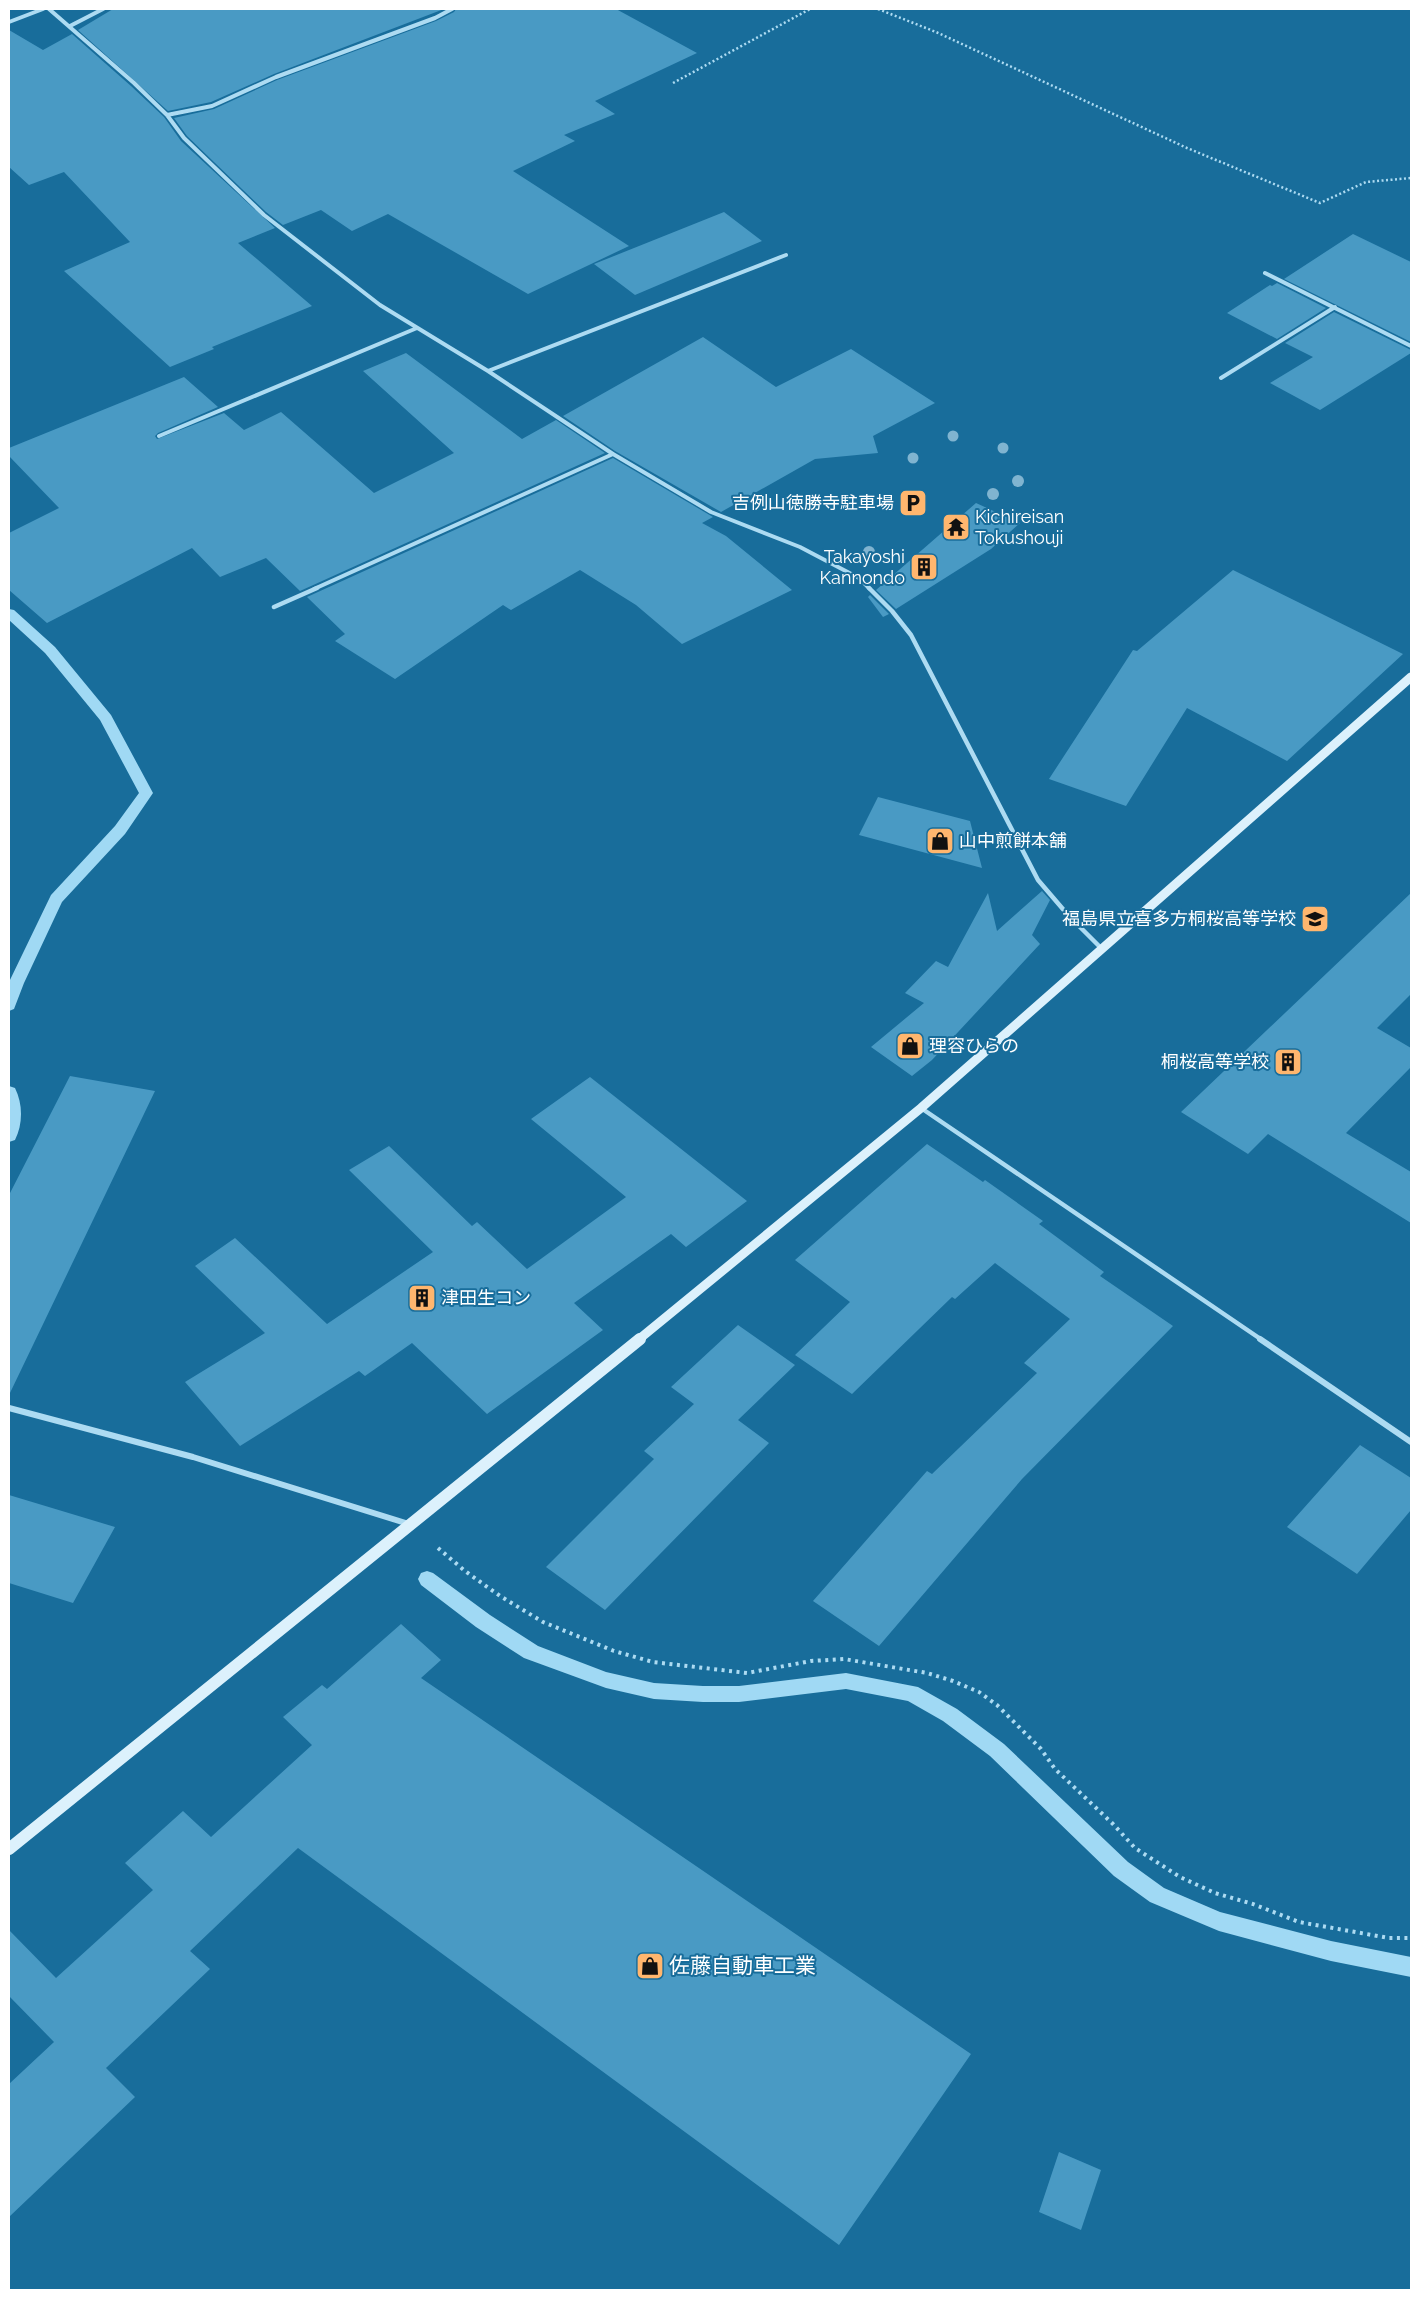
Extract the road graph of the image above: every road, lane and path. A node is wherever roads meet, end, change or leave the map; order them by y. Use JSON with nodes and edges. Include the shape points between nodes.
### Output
{"nodes":[{"id":1,"x":43,"y":9,"type":"edge"},
{"id":2,"x":49,"y":9,"type":"edge"},
{"id":3,"x":103,"y":9,"type":"edge"},
{"id":4,"x":452,"y":9,"type":"edge"},
{"id":5,"x":810,"y":9,"type":"edge"},
{"id":6,"x":878,"y":9,"type":"edge"},
{"id":7,"x":9,"y":22,"type":"edge"},
{"id":8,"x":70,"y":26,"type":"junction"},
{"id":9,"x":673,"y":83,"type":"dead end"},
{"id":10,"x":167,"y":115,"type":"junction"},
{"id":11,"x":1411,"y":178,"type":"edge"},
{"id":12,"x":786,"y":255,"type":"dead end"},
{"id":13,"x":1265,"y":273,"type":"dead end"},
{"id":14,"x":1334,"y":307,"type":"junction"},
{"id":15,"x":417,"y":328,"type":"junction"},
{"id":16,"x":1411,"y":346,"type":"edge"},
{"id":17,"x":488,"y":372,"type":"junction"},
{"id":18,"x":1221,"y":378,"type":"dead end"},
{"id":19,"x":159,"y":436,"type":"dead end"},
{"id":20,"x":612,"y":454,"type":"junction"},
{"id":21,"x":274,"y":607,"type":"dead end"},
{"id":22,"x":1411,"y":678,"type":"edge"},
{"id":23,"x":1101,"y":948,"type":"junction"},
{"id":24,"x":921,"y":1108,"type":"junction"},
{"id":25,"x":9,"y":1408,"type":"edge"},
{"id":26,"x":1411,"y":1442,"type":"edge"},
{"id":27,"x":411,"y":1524,"type":"junction"},
{"id":28,"x":9,"y":1849,"type":"edge"},
{"id":29,"x":1411,"y":1938,"type":"edge"}],
"edges":[{"from":1,"to":7,"type":"street"},
{"from":2,"to":8,"type":"street"},
{"from":3,"to":8,"type":"street"},
{"from":4,"to":10,"type":"street","via":[[276,77],[212,106]]},
{"from":5,"to":9,"type":"path"},
{"from":6,"to":11,"type":"path","via":[[936,32],[1187,148],[1320,203],[1366,182]]},
{"from":8,"to":10,"type":"street"},
{"from":10,"to":15,"type":"street","via":[[184,138],[264,215],[380,305]]},
{"from":12,"to":17,"type":"street"},
{"from":13,"to":14,"type":"street"},
{"from":14,"to":16,"type":"street"},
{"from":14,"to":18,"type":"street"},
{"from":15,"to":17,"type":"street"},
{"from":15,"to":19,"type":"street"},
{"from":17,"to":20,"type":"street"},
{"from":20,"to":21,"type":"street"},
{"from":20,"to":23,"type":"street","via":[[710,512],[800,547],[859,578],[892,611],[910,635],[1038,880]]},
{"from":22,"to":23,"type":"street"},
{"from":23,"to":24,"type":"street"},
{"from":24,"to":26,"type":"street"},
{"from":24,"to":27,"type":"street"},
{"from":25,"to":27,"type":"street","via":[[193,1457]]},
{"from":27,"to":28,"type":"street"},
{"from":27,"to":29,"type":"path","via":[[465,1572],[500,1596],[543,1622],[614,1651],[653,1662],[747,1673],[811,1661],[844,1660],[928,1673],[953,1681],[979,1692],[997,1705],[1134,1848],[1180,1877],[1215,1893],[1299,1922],[1389,1938]]}]}
